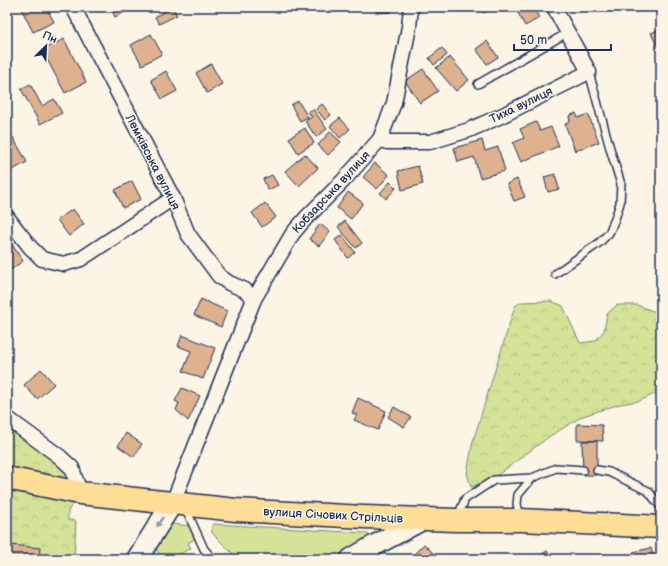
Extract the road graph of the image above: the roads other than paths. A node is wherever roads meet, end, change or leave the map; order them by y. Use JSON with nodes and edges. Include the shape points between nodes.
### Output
{"nodes":[{"id":1,"x":73,"y":7,"type":"edge"},
{"id":2,"x":411,"y":7,"type":"edge"},
{"id":3,"x":554,"y":7,"type":"edge"},
{"id":4,"x":568,"y":33,"type":"junction"},
{"id":5,"x":589,"y":72,"type":"junction"},
{"id":6,"x":478,"y":84,"type":"dead end"},
{"id":7,"x":380,"y":139,"type":"junction"},
{"id":8,"x":173,"y":198,"type":"junction"},
{"id":9,"x":7,"y":217,"type":"edge"},
{"id":10,"x":555,"y":274,"type":"dead end"},
{"id":11,"x":254,"y":299,"type":"junction"},
{"id":12,"x":7,"y":418,"type":"edge"},
{"id":13,"x":583,"y":470,"type":"dead end"},
{"id":14,"x":597,"y":470,"type":"dead end"},
{"id":15,"x":7,"y":478,"type":"edge"},
{"id":16,"x":532,"y":478,"type":"junction"},
{"id":17,"x":80,"y":493,"type":"junction"},
{"id":18,"x":178,"y":503,"type":"junction"},
{"id":19,"x":661,"y":508,"type":"edge"},
{"id":20,"x":364,"y":517,"type":"junction"},
{"id":21,"x":424,"y":519,"type":"junction"},
{"id":22,"x":456,"y":520,"type":"junction"},
{"id":23,"x":521,"y":520,"type":"junction"},
{"id":24,"x":661,"y":526,"type":"edge"},
{"id":25,"x":365,"y":553,"type":"edge"},
{"id":26,"x":137,"y":559,"type":"edge"},
{"id":27,"x":213,"y":559,"type":"edge"}],
"edges":[{"from":1,"to":8,"type":"street","name":"Лемківська вулиця"},
{"from":2,"to":7,"type":"street","name":"Кобзарська вулиця","via":[[394,103]]},
{"from":3,"to":4,"type":"street"},
{"from":4,"to":5,"type":"street"},
{"from":4,"to":6,"type":"lane"},
{"from":5,"to":7,"type":"street","name":"Тиха вулиця","via":[[468,130],[430,142],[387,142]]},
{"from":5,"to":10,"type":"lane","via":[[621,184],[620,203],[609,233]]},
{"from":7,"to":11,"type":"street","name":"Кобзарська вулиця","via":[[293,233]]},
{"from":8,"to":9,"type":"street","via":[[81,259],[64,264],[42,259]]},
{"from":8,"to":11,"type":"street","name":"Лемківська вулиця","via":[[188,234],[219,276],[246,290]]},
{"from":11,"to":18,"type":"street","name":"Кобзарська вулиця"},
{"from":12,"to":17,"type":"street","via":[[72,468]]},
{"from":13,"to":16,"type":"lane","via":[[556,468]]},
{"from":14,"to":19,"type":"lane","via":[[609,472],[648,491]]},
{"from":15,"to":17,"type":"main road","name":"вулиця Січових Стрільців"},
{"from":16,"to":22,"type":"lane","via":[[494,480],[465,499]]},
{"from":16,"to":23,"type":"lane","via":[[518,495],[517,504]]},
{"from":17,"to":18,"type":"main road","name":"вулиця Січових Стрільців"},
{"from":18,"to":20,"type":"main road","name":"вулиця Січових Стрільців","via":[[236,510]]},
{"from":18,"to":26,"type":"main road","one_way":true},
{"from":18,"to":27,"type":"lane","via":[[204,549]]},
{"from":20,"to":21,"type":"main road","name":"вулиця Січових Стрільців"},
{"from":20,"to":25,"type":"main road","via":[[374,524],[379,533],[379,538]]},
{"from":21,"to":22,"type":"main road","name":"вулиця Січових Стрільців"},
{"from":21,"to":25,"type":"main road"},
{"from":22,"to":23,"type":"main road","name":"вулиця Січових Стрільців"},
{"from":23,"to":24,"type":"main road","name":"вулиця Січових Стрільців"}]}
